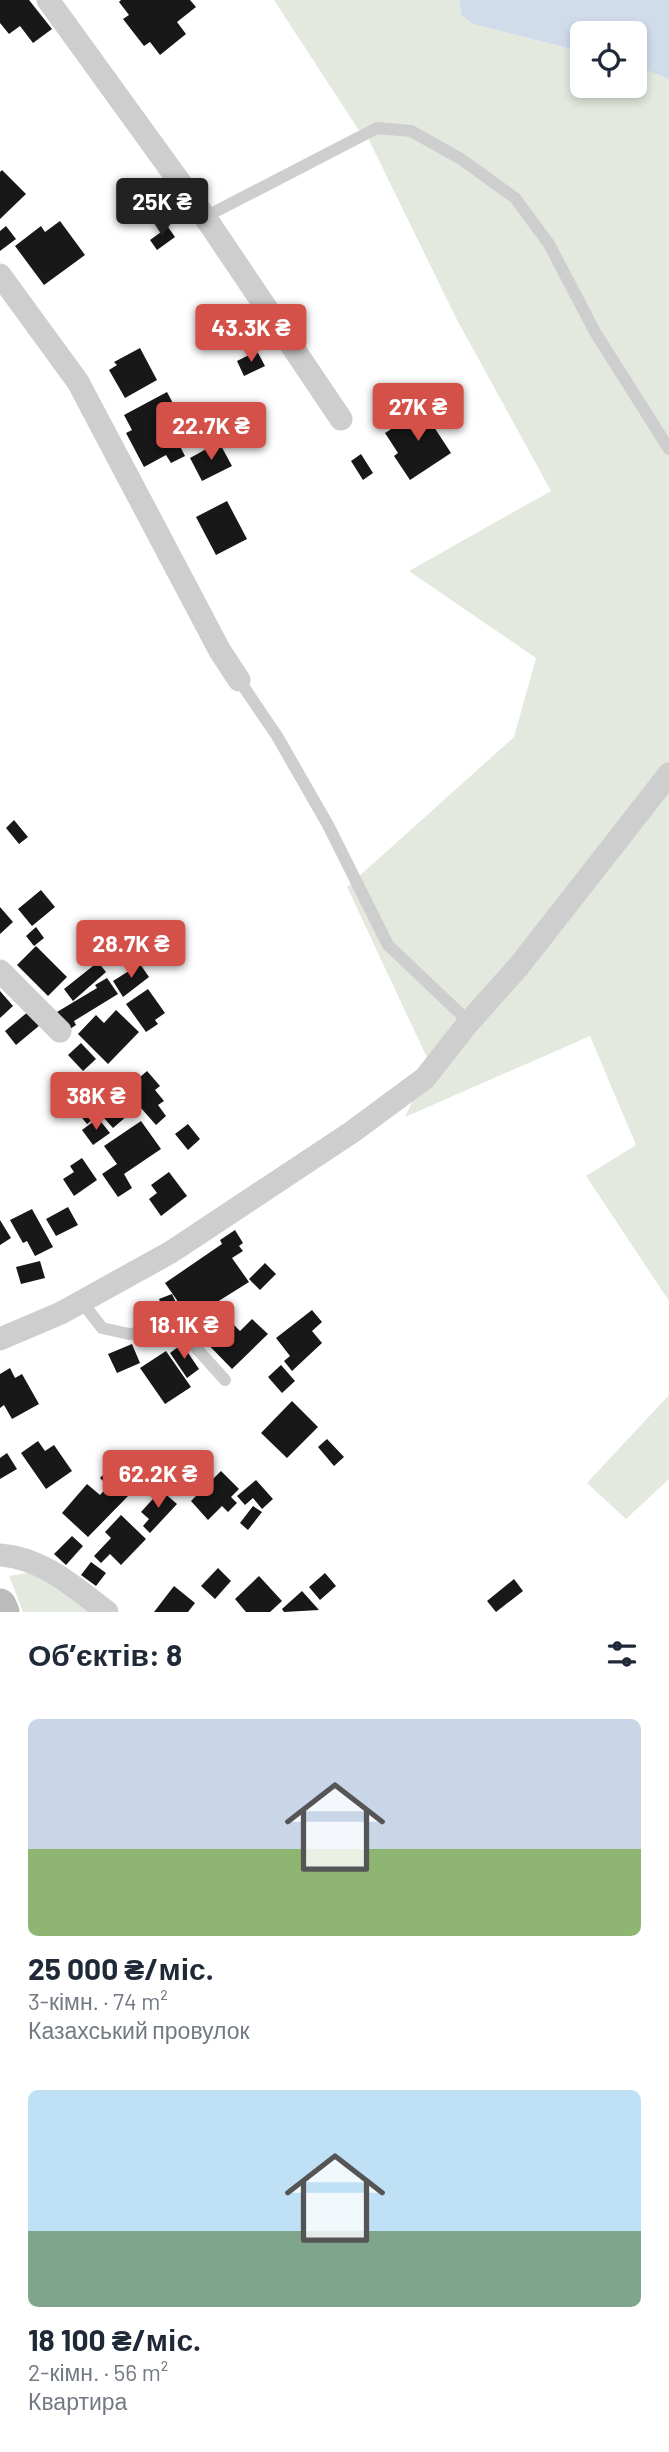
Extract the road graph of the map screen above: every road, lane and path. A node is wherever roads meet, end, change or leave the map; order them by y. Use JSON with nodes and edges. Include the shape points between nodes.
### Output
{"nodes":[{"id":1,"x":48,"y":0,"type":"edge"},
{"id":2,"x":205,"y":217,"type":"junction"},
{"id":3,"x":0,"y":275,"type":"edge"},
{"id":4,"x":341,"y":419,"type":"dead end"},
{"id":5,"x":669,"y":449,"type":"edge"},
{"id":6,"x":239,"y":680,"type":"joint"},
{"id":7,"x":669,"y":774,"type":"edge"},
{"id":8,"x":0,"y":971,"type":"edge"},
{"id":9,"x":469,"y":1022,"type":"junction"},
{"id":10,"x":60,"y":1031,"type":"dead end"},
{"id":11,"x":82,"y":1301,"type":"junction"},
{"id":12,"x":0,"y":1339,"type":"edge"},
{"id":13,"x":225,"y":1380,"type":"dead end"},
{"id":14,"x":0,"y":1555,"type":"edge"},
{"id":15,"x":0,"y":1605,"type":"edge"},
{"id":16,"x":3,"y":1612,"type":"edge"},
{"id":17,"x":107,"y":1612,"type":"edge"}],
"edges":[{"from":1,"to":2,"type":"street"},
{"from":2,"to":4,"type":"street"},
{"from":2,"to":5,"type":"lane","via":[[377,128],[411,131],[461,159],[515,198],[549,244],[595,332]]},
{"from":3,"to":6,"type":"street","via":[[78,383],[219,651]]},
{"from":6,"to":9,"type":"lane","via":[[328,825],[388,945]]},
{"from":7,"to":9,"type":"street","via":[[520,966]]},
{"from":8,"to":10,"type":"street"},
{"from":9,"to":11,"type":"street","via":[[425,1078],[352,1132],[171,1252]]},
{"from":11,"to":12,"type":"street"},
{"from":11,"to":13,"type":"lane","via":[[102,1328],[129,1334],[180,1330]]},
{"from":14,"to":17,"type":"street","via":[[48,1568]]},
{"from":15,"to":16,"type":"street"}]}
